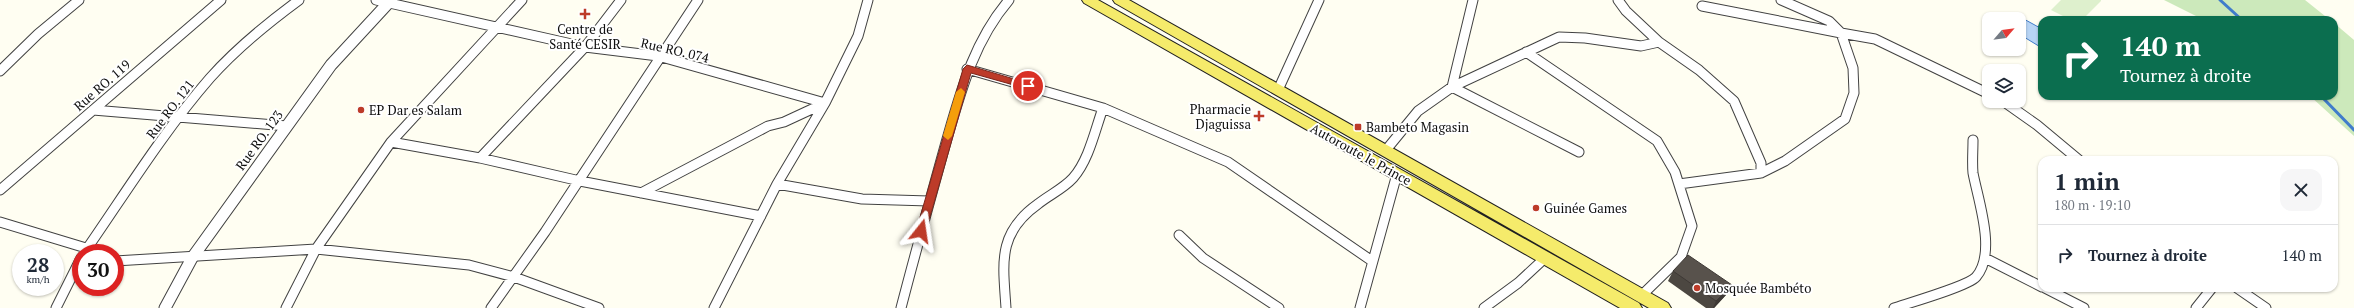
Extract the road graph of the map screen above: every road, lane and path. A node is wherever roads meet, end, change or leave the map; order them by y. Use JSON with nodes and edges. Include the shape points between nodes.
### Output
{"nodes":[{"id":1,"x":79,"y":0,"type":"edge"},
{"id":2,"x":222,"y":0,"type":"edge"},
{"id":3,"x":299,"y":0,"type":"edge"},
{"id":4,"x":376,"y":0,"type":"edge"},
{"id":5,"x":522,"y":0,"type":"edge"},
{"id":6,"x":622,"y":0,"type":"edge"},
{"id":7,"x":698,"y":0,"type":"edge"},
{"id":8,"x":868,"y":0,"type":"edge"},
{"id":9,"x":1009,"y":0,"type":"edge"},
{"id":10,"x":1088,"y":0,"type":"edge"},
{"id":11,"x":1119,"y":0,"type":"edge"},
{"id":12,"x":1319,"y":0,"type":"edge"},
{"id":13,"x":1473,"y":0,"type":"edge"},
{"id":14,"x":1618,"y":0,"type":"edge"},
{"id":15,"x":1781,"y":0,"type":"edge"},
{"id":16,"x":390,"y":1,"type":"edge"},
{"id":17,"x":1702,"y":6,"type":"dead end"},
{"id":18,"x":496,"y":28,"type":"junction"},
{"id":19,"x":1842,"y":33,"type":"junction"},
{"id":20,"x":1659,"y":42,"type":"junction"},
{"id":21,"x":585,"y":47,"type":"junction"},
{"id":22,"x":1526,"y":52,"type":"junction"},
{"id":23,"x":658,"y":56,"type":"junction"},
{"id":24,"x":967,"y":69,"type":"junction"},
{"id":25,"x":0,"y":71,"type":"edge"},
{"id":26,"x":1452,"y":87,"type":"junction"},
{"id":27,"x":1278,"y":90,"type":"junction"},
{"id":28,"x":1982,"y":91,"type":"edge"},
{"id":29,"x":825,"y":103,"type":"junction"},
{"id":30,"x":1103,"y":108,"type":"junction"},
{"id":31,"x":2013,"y":108,"type":"edge"},
{"id":32,"x":93,"y":110,"type":"junction"},
{"id":33,"x":178,"y":117,"type":"junction"},
{"id":34,"x":287,"y":126,"type":"junction"},
{"id":35,"x":1974,"y":140,"type":"dead end"},
{"id":36,"x":391,"y":142,"type":"junction"},
{"id":37,"x":1386,"y":150,"type":"junction"},
{"id":38,"x":1579,"y":152,"type":"dead end"},
{"id":39,"x":2074,"y":156,"type":"edge"},
{"id":40,"x":480,"y":158,"type":"junction"},
{"id":41,"x":1761,"y":173,"type":"junction"},
{"id":42,"x":1397,"y":174,"type":"junction"},
{"id":43,"x":580,"y":181,"type":"junction"},
{"id":44,"x":777,"y":184,"type":"junction"},
{"id":45,"x":1679,"y":184,"type":"junction"},
{"id":46,"x":0,"y":190,"type":"edge"},
{"id":47,"x":641,"y":194,"type":"junction"},
{"id":48,"x":929,"y":201,"type":"junction"},
{"id":49,"x":761,"y":216,"type":"junction"},
{"id":50,"x":0,"y":222,"type":"edge"},
{"id":51,"x":1178,"y":235,"type":"dead end"},
{"id":52,"x":90,"y":244,"type":"edge"},
{"id":53,"x":316,"y":250,"type":"junction"},
{"id":54,"x":72,"y":252,"type":"edge"},
{"id":55,"x":192,"y":258,"type":"junction"},
{"id":56,"x":1545,"y":258,"type":"junction"},
{"id":57,"x":1985,"y":258,"type":"junction"},
{"id":58,"x":124,"y":261,"type":"edge"},
{"id":59,"x":1372,"y":261,"type":"junction"},
{"id":60,"x":72,"y":276,"type":"edge"},
{"id":61,"x":514,"y":278,"type":"junction"},
{"id":62,"x":2038,"y":285,"type":"edge"},
{"id":63,"x":2053,"y":292,"type":"edge"},
{"id":64,"x":2209,"y":292,"type":"edge"},
{"id":65,"x":2243,"y":292,"type":"edge"},
{"id":66,"x":1638,"y":302,"type":"edge"},
{"id":67,"x":56,"y":308,"type":"edge"},
{"id":68,"x":165,"y":308,"type":"edge"},
{"id":69,"x":286,"y":308,"type":"edge"},
{"id":70,"x":490,"y":308,"type":"edge"},
{"id":71,"x":599,"y":308,"type":"edge"},
{"id":72,"x":714,"y":308,"type":"edge"},
{"id":73,"x":901,"y":308,"type":"edge"},
{"id":74,"x":1006,"y":308,"type":"edge"},
{"id":75,"x":1279,"y":308,"type":"edge"},
{"id":76,"x":1360,"y":308,"type":"edge"},
{"id":77,"x":1484,"y":308,"type":"edge"},
{"id":78,"x":1663,"y":308,"type":"edge"},
{"id":79,"x":1894,"y":308,"type":"edge"},
{"id":80,"x":2084,"y":308,"type":"edge"},
{"id":81,"x":2196,"y":308,"type":"edge"},
{"id":82,"x":2266,"y":308,"type":"edge"}],
"edges":[{"from":1,"to":25,"type":"street","via":[[38,34]]},
{"from":2,"to":32,"type":"street","name":"Rue RO. 119"},
{"from":3,"to":33,"type":"street","name":"Rue RO. 121","via":[[276,17],[211,77]]},
{"from":4,"to":16,"type":"street","name":"Rue RO. 074"},
{"from":5,"to":18,"type":"street"},
{"from":6,"to":21,"type":"street"},
{"from":7,"to":23,"type":"street"},
{"from":8,"to":29,"type":"street","via":[[858,36]]},
{"from":9,"to":24,"type":"street","via":[[998,11]]},
{"from":10,"to":42,"type":"main road","name":"Autoroute le Prince"},
{"from":11,"to":27,"type":"main road","name":"Autoroute le Prince"},
{"from":12,"to":27,"type":"street"},
{"from":13,"to":26,"type":"street"},
{"from":14,"to":20,"type":"street"},
{"from":15,"to":19,"type":"street","via":[[1829,21]]},
{"from":16,"to":18,"type":"street","name":"Rue RO. 074"},
{"from":16,"to":34,"type":"street","name":"Rue RO. 123","via":[[331,65]]},
{"from":17,"to":19,"type":"street"},
{"from":18,"to":21,"type":"street","name":"Rue RO. 074"},
{"from":18,"to":36,"type":"street"},
{"from":19,"to":28,"type":"street","via":[[1875,40]]},
{"from":19,"to":41,"type":"street","via":[[1853,68],[1854,93],[1845,119],[1785,161]]},
{"from":20,"to":22,"type":"street","via":[[1641,46],[1559,37]]},
{"from":20,"to":41,"type":"street","via":[[1699,70],[1734,101],[1761,163]]},
{"from":21,"to":23,"type":"street","name":"Rue RO. 074"},
{"from":21,"to":40,"type":"street"},
{"from":22,"to":26,"type":"street"},
{"from":22,"to":45,"type":"street","via":[[1656,141],[1675,172]]},
{"from":23,"to":29,"type":"street","name":"Rue RO. 074"},
{"from":23,"to":43,"type":"street"},
{"from":24,"to":30,"type":"street"},
{"from":24,"to":48,"type":"street"},
{"from":26,"to":37,"type":"street","via":[[1418,110]]},
{"from":26,"to":38,"type":"street"},
{"from":27,"to":37,"type":"main road","name":"Autoroute le Prince"},
{"from":29,"to":44,"type":"street"},
{"from":29,"to":47,"type":"street","via":[[762,130],[666,178]]},
{"from":30,"to":59,"type":"street","via":[[1228,162]]},
{"from":30,"to":74,"type":"street","via":[[1073,178],[1022,215],[1009,231],[1004,253]]},
{"from":31,"to":39,"type":"street"},
{"from":32,"to":33,"type":"street"},
{"from":32,"to":46,"type":"street","name":"Rue RO. 119"},
{"from":33,"to":34,"type":"street"},
{"from":33,"to":52,"type":"street","name":"Rue RO. 121"},
{"from":34,"to":55,"type":"street","name":"Rue RO. 123"},
{"from":35,"to":57,"type":"street","via":[[1973,172],[1984,219]]},
{"from":36,"to":40,"type":"street"},
{"from":36,"to":53,"type":"street"},
{"from":37,"to":66,"type":"main road","name":"Autoroute le Prince"},
{"from":40,"to":43,"type":"street"},
{"from":41,"to":45,"type":"street"},
{"from":42,"to":56,"type":"main road","name":"Autoroute le Prince"},
{"from":42,"to":59,"type":"street"},
{"from":43,"to":47,"type":"street"},
{"from":43,"to":61,"type":"street"},
{"from":44,"to":48,"type":"street","via":[[862,199]]},
{"from":44,"to":49,"type":"street"},
{"from":45,"to":66,"type":"street","via":[[1692,226],[1681,257]]},
{"from":47,"to":49,"type":"street"},
{"from":48,"to":73,"type":"street"},
{"from":49,"to":72,"type":"street"},
{"from":50,"to":54,"type":"street"},
{"from":51,"to":75,"type":"street","via":[[1203,258]]},
{"from":53,"to":55,"type":"street"},
{"from":53,"to":61,"type":"street","via":[[469,265]]},
{"from":53,"to":69,"type":"street"},
{"from":55,"to":58,"type":"street"},
{"from":55,"to":68,"type":"street","name":"Rue RO. 123"},
{"from":56,"to":66,"type":"main road","name":"Autoroute le Prince"},
{"from":56,"to":77,"type":"street","via":[[1518,283]]},
{"from":57,"to":62,"type":"street"},
{"from":57,"to":79,"type":"street","via":[[1976,277],[1950,289]]},
{"from":59,"to":76,"type":"street"},
{"from":60,"to":67,"type":"street","name":"Rue RO. 121"},
{"from":61,"to":70,"type":"street"},
{"from":61,"to":71,"type":"street"},
{"from":63,"to":80,"type":"street"},
{"from":64,"to":81,"type":"street"},
{"from":65,"to":82,"type":"street"},
{"from":66,"to":78,"type":"main road","name":"Autoroute le Prince"}]}
